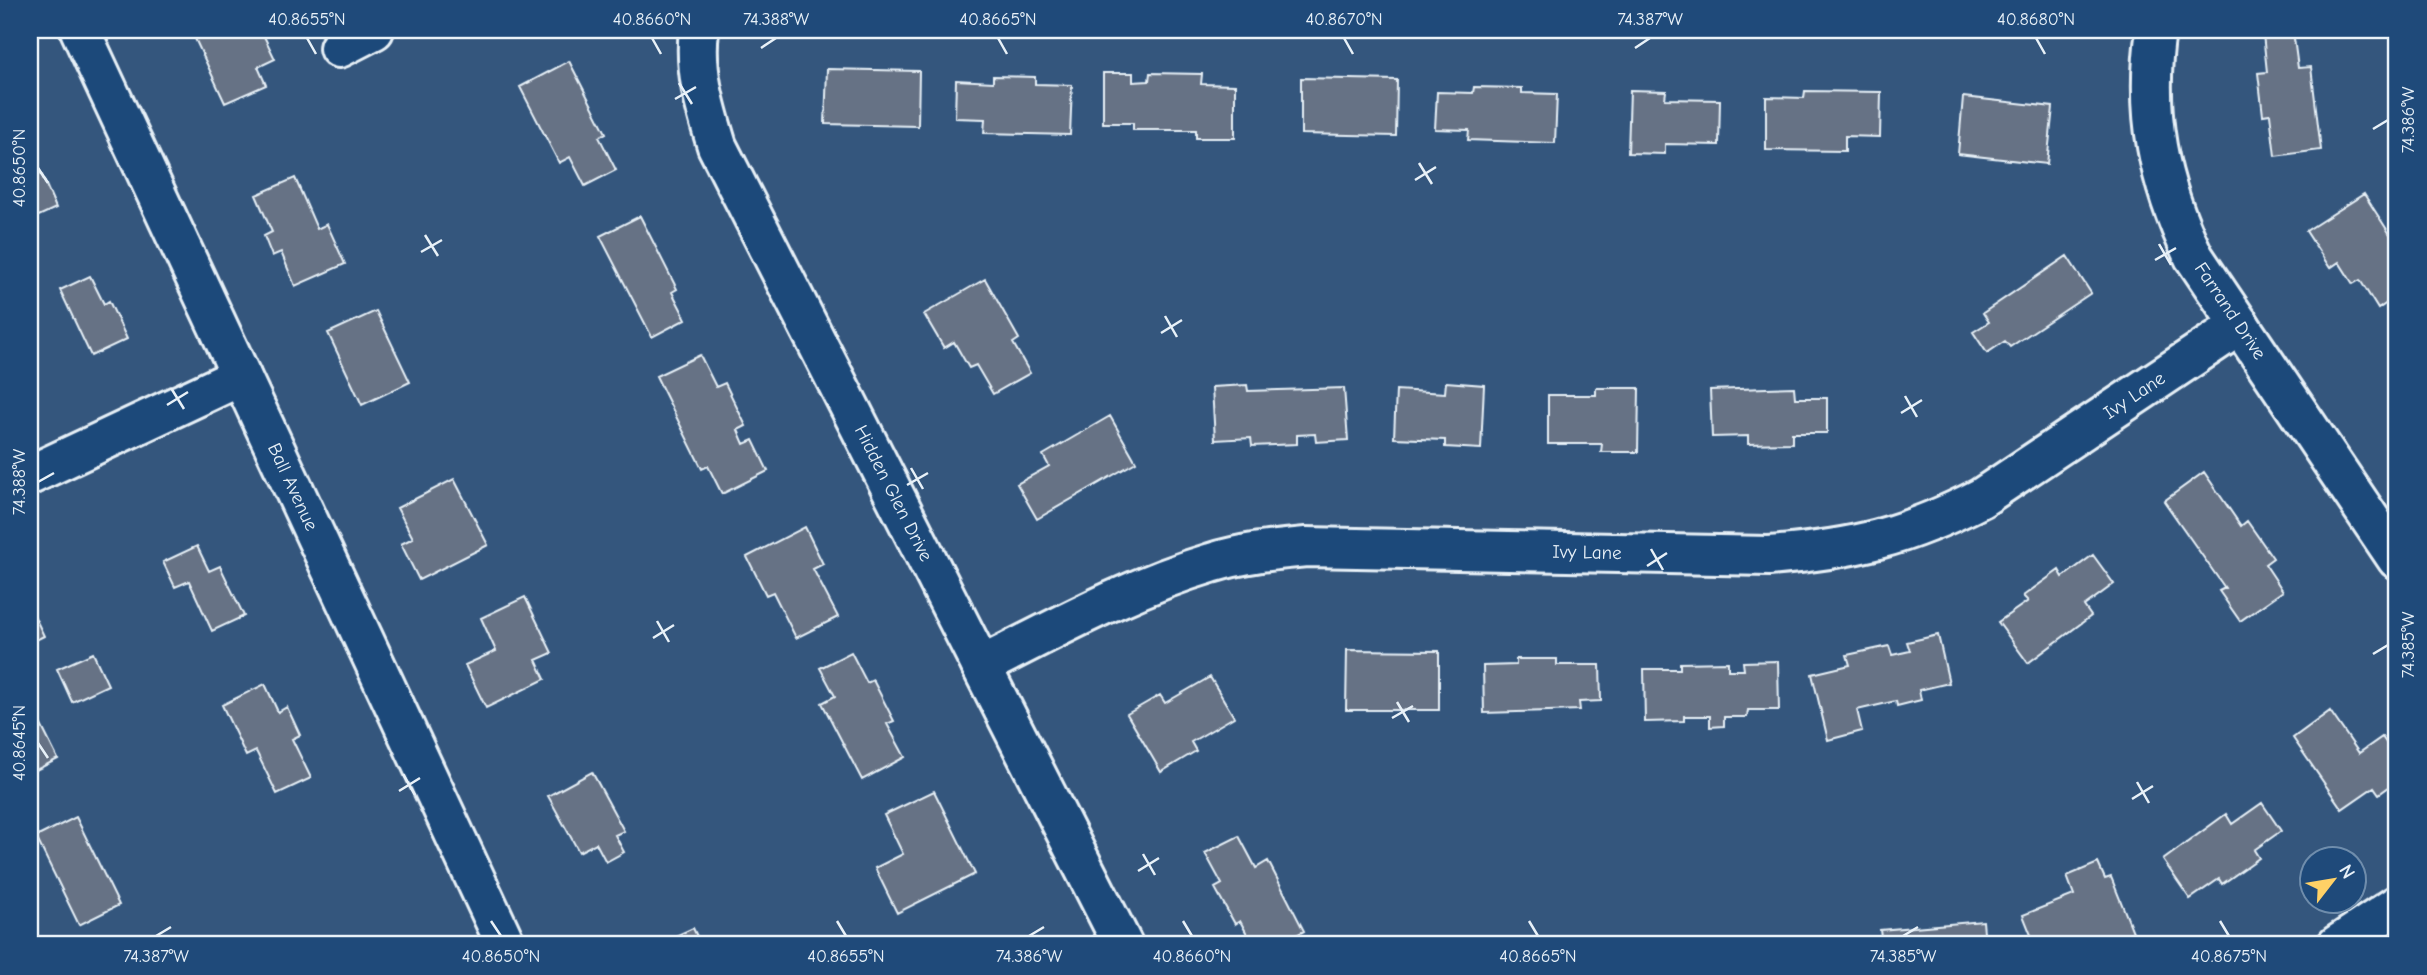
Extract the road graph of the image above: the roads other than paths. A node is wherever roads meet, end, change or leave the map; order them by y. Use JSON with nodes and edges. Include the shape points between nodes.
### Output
{"nodes":[{"id":1,"x":80,"y":30,"type":"edge"},
{"id":2,"x":373,"y":30,"type":"edge"},
{"id":3,"x":699,"y":30,"type":"edge"},
{"id":4,"x":2155,"y":30,"type":"edge"},
{"id":5,"x":339,"y":48,"type":"dead end"},
{"id":6,"x":2240,"y":325,"type":"junction"},
{"id":7,"x":241,"y":376,"type":"junction"},
{"id":8,"x":30,"y":475,"type":"edge"},
{"id":9,"x":2397,"y":559,"type":"edge"},
{"id":10,"x":981,"y":666,"type":"junction"},
{"id":11,"x":2397,"y":905,"type":"edge"},
{"id":12,"x":506,"y":945,"type":"edge"},
{"id":13,"x":1122,"y":945,"type":"edge"},
{"id":14,"x":2337,"y":945,"type":"edge"}],
"edges":[{"from":1,"to":7,"type":"street","name":"Ball Avenue"},
{"from":2,"to":5,"type":"street"},
{"from":3,"to":10,"type":"street","name":"Hidden Glen Drive","via":[[696,50],[703,99],[717,146]]},
{"from":4,"to":6,"type":"street","name":"Farrand Drive","via":[[2152,121],[2160,169],[2174,215],[2194,257]]},
{"from":6,"to":9,"type":"street","name":"Farrand Drive"},
{"from":6,"to":10,"type":"street","name":"Ivy Lane","via":[[1981,498],[1892,537],[1828,551],[1769,556],[1306,547],[1250,553],[1210,563],[1096,608]]},
{"from":7,"to":8,"type":"street"},
{"from":7,"to":12,"type":"street","name":"Ball Avenue"},
{"from":10,"to":13,"type":"street","name":"Hidden Glen Drive"},
{"from":11,"to":14,"type":"street"}]}
